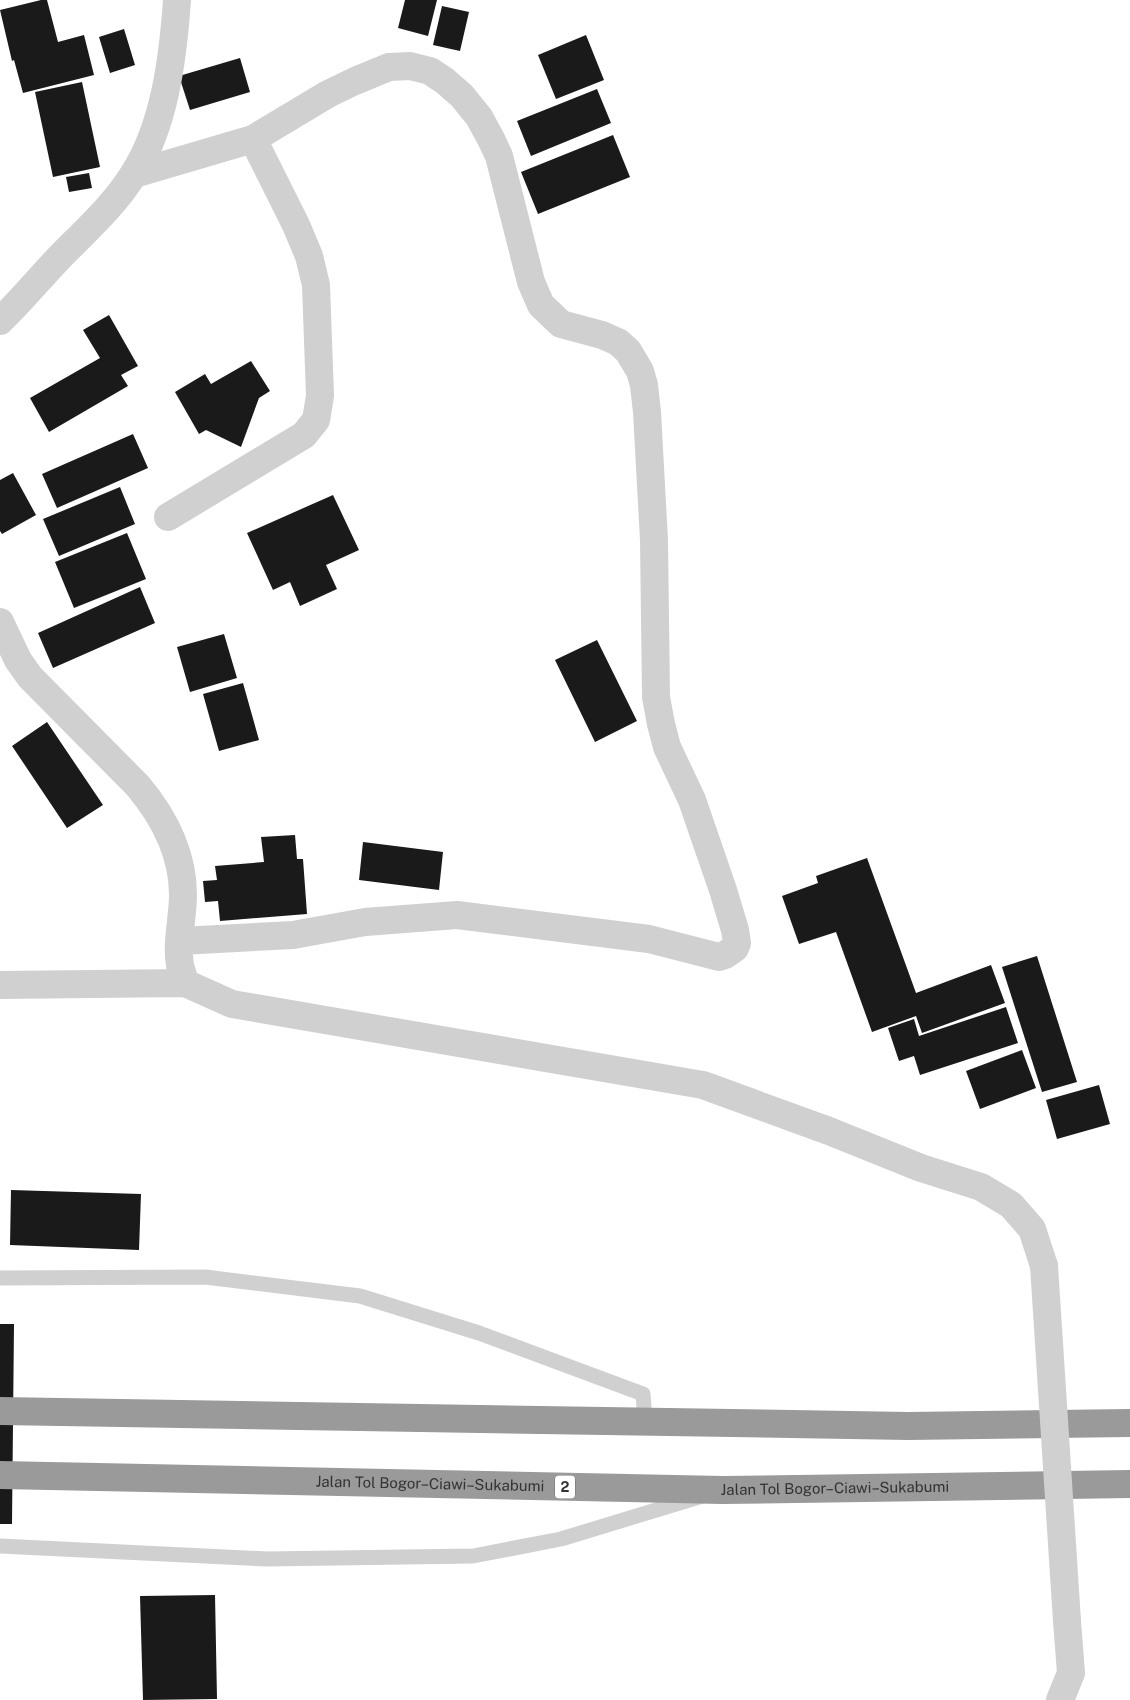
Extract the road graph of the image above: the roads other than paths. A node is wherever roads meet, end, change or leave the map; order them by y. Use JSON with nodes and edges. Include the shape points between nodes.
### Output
{"nodes":[{"id":1,"x":177,"y":0,"type":"edge"},
{"id":2,"x":253,"y":139,"type":"junction"},
{"id":3,"x":134,"y":174,"type":"junction"},
{"id":4,"x":0,"y":321,"type":"edge"},
{"id":5,"x":168,"y":517,"type":"dead end"},
{"id":6,"x":0,"y":622,"type":"edge"},
{"id":7,"x":180,"y":942,"type":"junction"},
{"id":8,"x":186,"y":983,"type":"junction"},
{"id":9,"x":0,"y":985,"type":"edge"},
{"id":10,"x":0,"y":1278,"type":"edge"},
{"id":11,"x":0,"y":1411,"type":"edge"},
{"id":12,"x":645,"y":1421,"type":"junction"},
{"id":13,"x":1130,"y":1423,"type":"edge"},
{"id":14,"x":0,"y":1475,"type":"edge"},
{"id":15,"x":1130,"y":1484,"type":"edge"},
{"id":16,"x":722,"y":1490,"type":"junction"},
{"id":17,"x":0,"y":1546,"type":"edge"},
{"id":18,"x":1060,"y":1700,"type":"edge"}],
"edges":[{"from":1,"to":3,"type":"street","via":[[160,115]]},
{"from":2,"to":3,"type":"street"},
{"from":2,"to":5,"type":"street","via":[[296,225],[309,256],[316,285],[320,396],[316,420],[304,436]]},
{"from":2,"to":7,"type":"street","via":[[328,94],[374,72],[410,66],[430,71],[462,96],[491,139],[499,156],[531,282],[541,305],[562,324],[618,342],[635,360],[644,385],[647,412],[654,540],[656,697],[667,747],[692,800],[724,890],[737,944],[719,957],[649,939],[457,915],[365,922],[293,935]]},
{"from":3,"to":4,"type":"street","via":[[110,205]]},
{"from":6,"to":7,"type":"street","via":[[30,677],[138,786],[168,832],[176,853],[183,894]]},
{"from":7,"to":8,"type":"street","via":[[180,964]]},
{"from":8,"to":9,"type":"street"},
{"from":8,"to":18,"type":"street","bridge":true,"via":[[232,1004],[703,1085],[981,1188],[1011,1205],[1032,1229],[1044,1266],[1071,1673]]},
{"from":10,"to":12,"type":"lane","via":[[205,1277],[360,1296],[479,1333],[643,1394]]},
{"from":11,"to":12,"type":"highway"},
{"from":12,"to":13,"type":"highway","via":[[908,1426]]},
{"from":14,"to":16,"type":"highway","name":"Jalan Tol Bogor–Ciawi–Sukabumi","number":"2"},
{"from":15,"to":16,"type":"highway","name":"Jalan Tol Bogor–Ciawi–Sukabumi","number":"2"},
{"from":16,"to":17,"type":"lane","via":[[561,1539],[473,1556],[268,1559]]}]}
